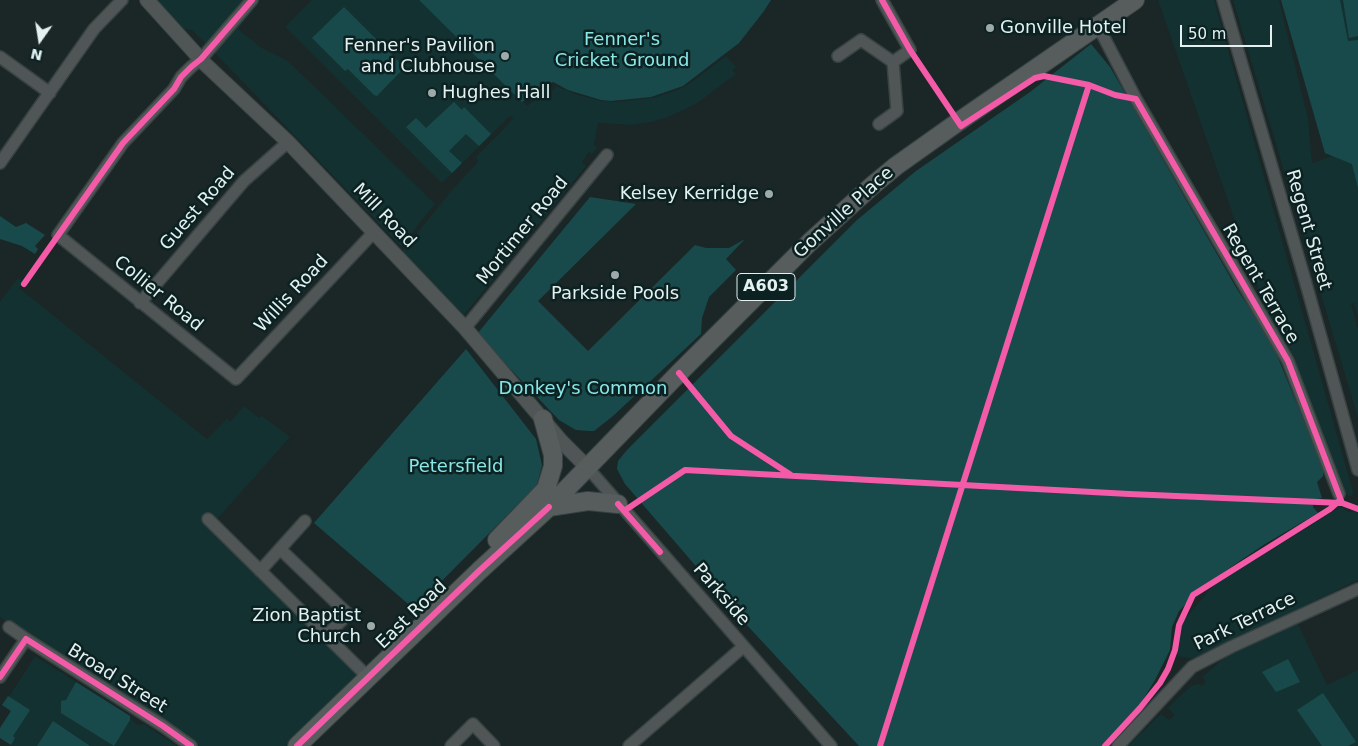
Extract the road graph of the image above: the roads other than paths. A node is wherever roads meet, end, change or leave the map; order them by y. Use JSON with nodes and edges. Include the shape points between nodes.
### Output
{"nodes":[{"id":1,"x":122,"y":0,"type":"edge"},
{"id":2,"x":147,"y":0,"type":"edge"},
{"id":3,"x":252,"y":0,"type":"edge"},
{"id":4,"x":882,"y":0,"type":"edge"},
{"id":5,"x":1135,"y":0,"type":"edge"},
{"id":6,"x":1223,"y":0,"type":"edge"},
{"id":7,"x":1098,"y":26,"type":"junction"},
{"id":8,"x":838,"y":56,"type":"dead end"},
{"id":9,"x":0,"y":57,"type":"edge"},
{"id":10,"x":201,"y":59,"type":"junction"},
{"id":11,"x":893,"y":62,"type":"junction"},
{"id":12,"x":50,"y":93,"type":"junction"},
{"id":13,"x":879,"y":124,"type":"dead end"},
{"id":14,"x":288,"y":142,"type":"junction"},
{"id":15,"x":607,"y":155,"type":"dead end"},
{"id":16,"x":0,"y":163,"type":"edge"},
{"id":17,"x":374,"y":232,"type":"junction"},
{"id":18,"x":140,"y":303,"type":"junction"},
{"id":19,"x":465,"y":328,"type":"junction"},
{"id":20,"x":236,"y":379,"type":"joint"},
{"id":21,"x":543,"y":419,"type":"junction"},
{"id":22,"x":587,"y":467,"type":"junction"},
{"id":23,"x":1358,"y":470,"type":"edge"},
{"id":24,"x":1339,"y":494,"type":"dead end"},
{"id":25,"x":618,"y":504,"type":"junction"},
{"id":26,"x":549,"y":507,"type":"junction"},
{"id":27,"x":208,"y":519,"type":"dead end"},
{"id":28,"x":305,"y":521,"type":"dead end"},
{"id":29,"x":280,"y":549,"type":"junction"},
{"id":30,"x":479,"y":571,"type":"junction"},
{"id":31,"x":260,"y":572,"type":"junction"},
{"id":32,"x":1358,"y":589,"type":"edge"},
{"id":33,"x":9,"y":627,"type":"dead end"},
{"id":34,"x":326,"y":636,"type":"junction"},
{"id":35,"x":26,"y":639,"type":"junction"},
{"id":36,"x":743,"y":647,"type":"junction"},
{"id":37,"x":0,"y":677,"type":"edge"},
{"id":38,"x":369,"y":678,"type":"junction"},
{"id":39,"x":191,"y":746,"type":"edge"},
{"id":40,"x":298,"y":746,"type":"edge"},
{"id":41,"x":451,"y":746,"type":"edge"},
{"id":42,"x":494,"y":746,"type":"edge"},
{"id":43,"x":630,"y":746,"type":"edge"},
{"id":44,"x":830,"y":746,"type":"edge"},
{"id":45,"x":1118,"y":746,"type":"edge"}],
"edges":[{"from":1,"to":12,"type":"street","via":[[94,29]]},
{"from":2,"to":10,"type":"street","name":"Mill Road"},
{"from":3,"to":10,"type":"street"},
{"from":4,"to":11,"type":"street","via":[[910,50]]},
{"from":5,"to":7,"type":"main road","name":"Gonville Place","number":"A603"},
{"from":6,"to":23,"type":"street","name":"Regent Street"},
{"from":7,"to":22,"type":"main road","name":"Gonville Place","number":"A603","via":[[946,130],[873,185],[810,242]]},
{"from":7,"to":24,"type":"street","name":"Regent Terrace","via":[[1136,99],[1288,361]]},
{"from":8,"to":11,"type":"street","via":[[860,40]]},
{"from":9,"to":12,"type":"street"},
{"from":10,"to":14,"type":"street","name":"Mill Road"},
{"from":10,"to":18,"type":"street","name":"Collier Road","via":[[190,67],[174,89],[123,143],[58,235]]},
{"from":11,"to":13,"type":"street","via":[[897,111]]},
{"from":12,"to":16,"type":"street"},
{"from":14,"to":17,"type":"street","name":"Mill Road"},
{"from":14,"to":18,"type":"street","name":"Guest Road","via":[[244,181]]},
{"from":15,"to":19,"type":"street","name":"Mortimer Road"},
{"from":17,"to":19,"type":"street","name":"Mill Road"},
{"from":17,"to":20,"type":"street","name":"Willis Road"},
{"from":18,"to":20,"type":"street","name":"Collier Road"},
{"from":19,"to":21,"type":"street","name":"Mill Road"},
{"from":21,"to":22,"type":"street","name":"Mill Road"},
{"from":21,"to":30,"type":"main road","via":[[553,455],[546,489],[498,538]]},
{"from":22,"to":25,"type":"street","name":"Parkside"},
{"from":22,"to":26,"type":"main road","name":"East Road"},
{"from":25,"to":26,"type":"main road","via":[[588,501]]},
{"from":25,"to":36,"type":"street","name":"Parkside"},
{"from":26,"to":30,"type":"main road","name":"East Road"},
{"from":27,"to":31,"type":"street"},
{"from":28,"to":29,"type":"street"},
{"from":29,"to":31,"type":"street"},
{"from":29,"to":34,"type":"street","via":[[348,614]]},
{"from":30,"to":38,"type":"main road","name":"East Road"},
{"from":31,"to":34,"type":"street"},
{"from":32,"to":45,"type":"street","name":"Park Terrace","via":[[1192,667]]},
{"from":33,"to":35,"type":"street","name":"Broad Street"},
{"from":34,"to":38,"type":"street"},
{"from":35,"to":37,"type":"street"},
{"from":35,"to":39,"type":"street","name":"Broad Street"},
{"from":36,"to":43,"type":"street"},
{"from":36,"to":44,"type":"street","name":"Parkside"},
{"from":38,"to":40,"type":"main road","name":"East Road"},
{"from":41,"to":42,"type":"street","via":[[473,724]]}]}
